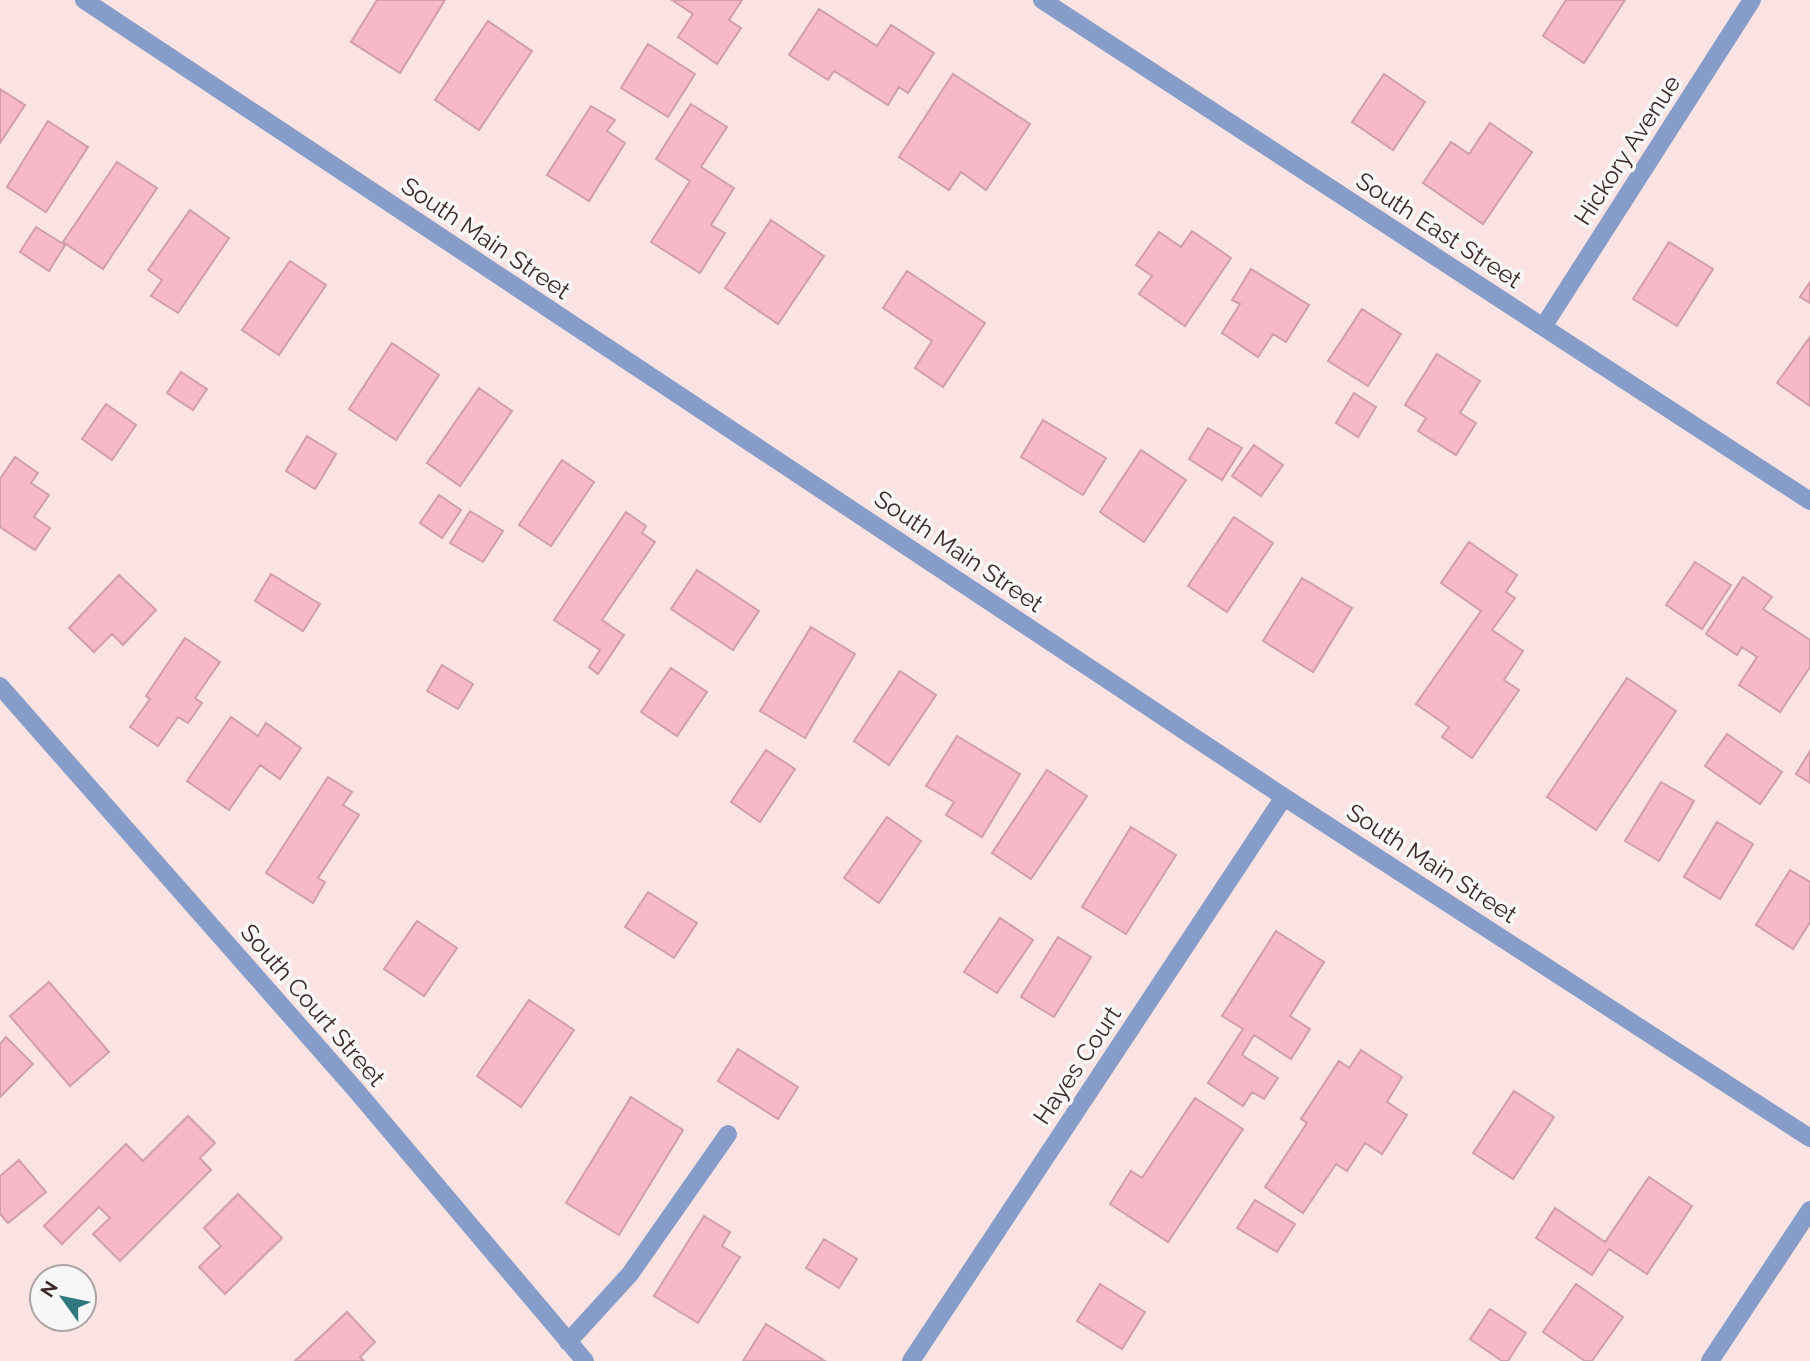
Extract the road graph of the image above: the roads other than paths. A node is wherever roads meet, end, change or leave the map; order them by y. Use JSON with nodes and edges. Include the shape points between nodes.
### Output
{"nodes":[{"id":1,"x":84,"y":0,"type":"edge"},
{"id":2,"x":1042,"y":0,"type":"edge"},
{"id":3,"x":1752,"y":0,"type":"edge"},
{"id":4,"x":1543,"y":327,"type":"junction"},
{"id":5,"x":1810,"y":501,"type":"edge"},
{"id":6,"x":0,"y":686,"type":"edge"},
{"id":7,"x":1284,"y":797,"type":"junction"},
{"id":8,"x":728,"y":1133,"type":"dead end"},
{"id":9,"x":1810,"y":1138,"type":"edge"},
{"id":10,"x":1810,"y":1210,"type":"edge"},
{"id":11,"x":568,"y":1342,"type":"junction"},
{"id":12,"x":585,"y":1361,"type":"edge"},
{"id":13,"x":911,"y":1361,"type":"edge"},
{"id":14,"x":1710,"y":1361,"type":"edge"}],
"edges":[{"from":1,"to":7,"type":"street","name":"South Main Street"},
{"from":2,"to":4,"type":"street","name":"South East Street"},
{"from":3,"to":4,"type":"street","name":"Hickory Avenue"},
{"from":4,"to":5,"type":"street","name":"South East Street"},
{"from":6,"to":11,"type":"street","name":"South Court Street","via":[[354,1088]]},
{"from":7,"to":9,"type":"street","name":"South Main Street"},
{"from":7,"to":13,"type":"street","name":"Hayes Court"},
{"from":8,"to":11,"type":"street","via":[[630,1274]]},
{"from":10,"to":14,"type":"street"},
{"from":11,"to":12,"type":"street","name":"South Court Street"}]}
